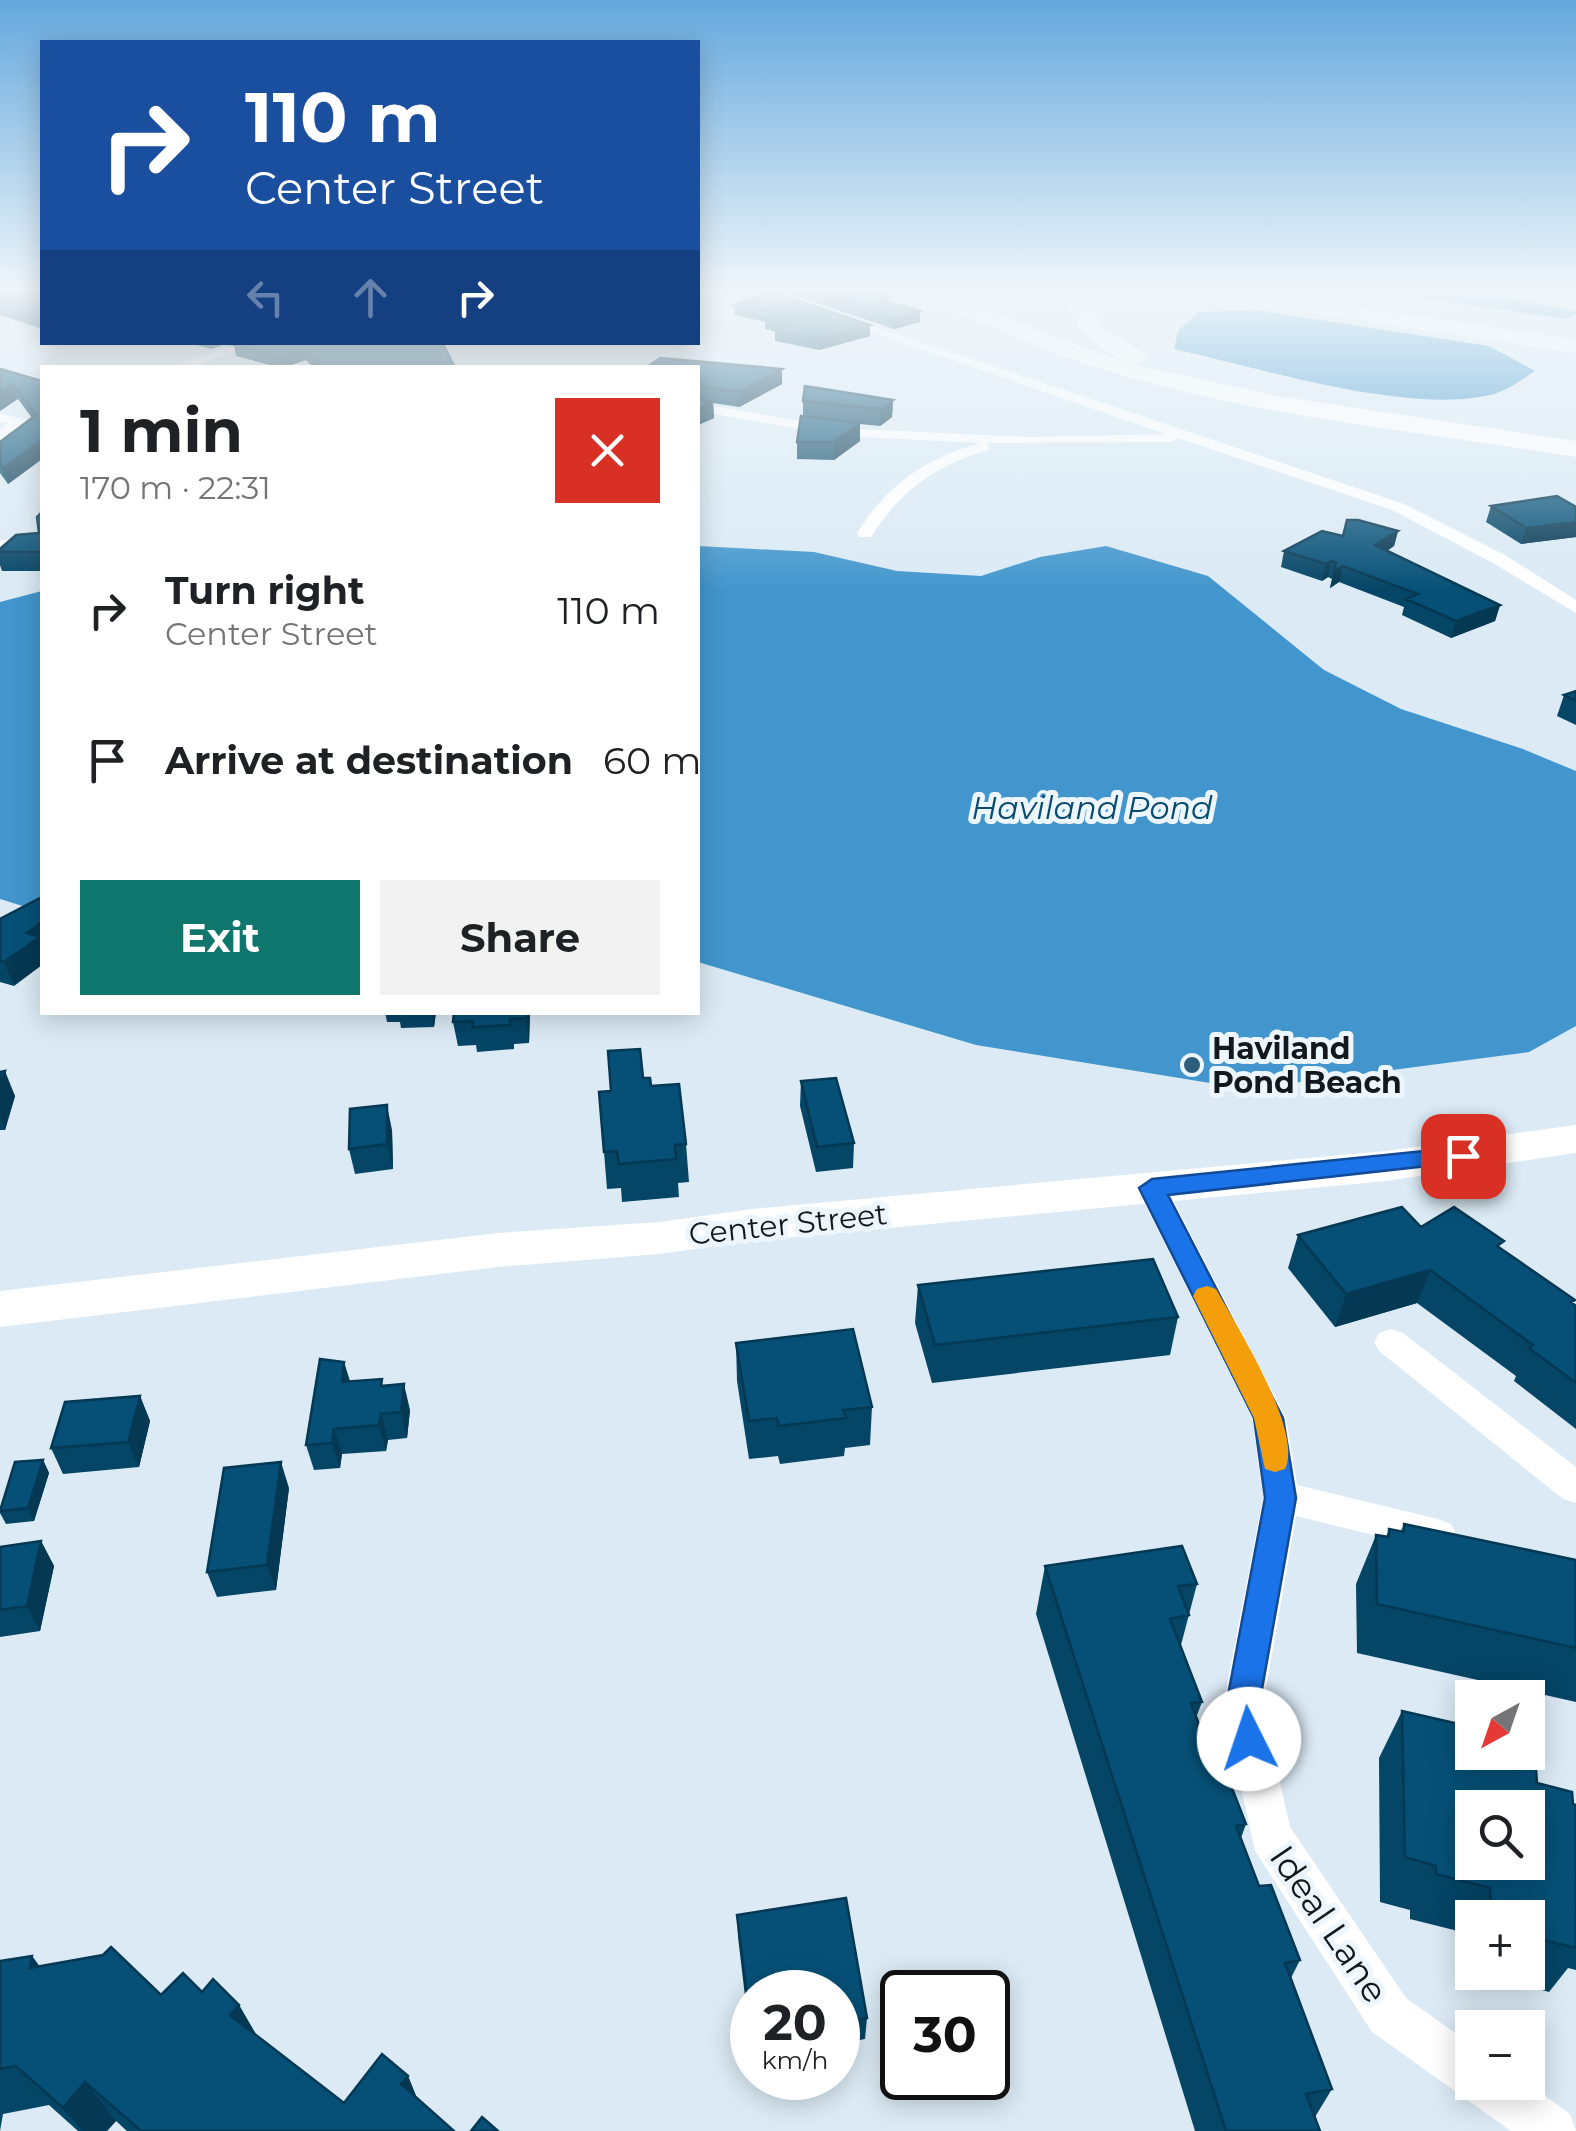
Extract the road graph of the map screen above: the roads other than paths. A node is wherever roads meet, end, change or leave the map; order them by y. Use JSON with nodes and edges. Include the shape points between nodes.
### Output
{"nodes":[{"id":1,"x":1057,"y":391,"type":"edge"},
{"id":2,"x":1226,"y":391,"type":"edge"},
{"id":3,"x":1227,"y":391,"type":"edge"},
{"id":4,"x":1255,"y":391,"type":"edge"},
{"id":5,"x":1255,"y":398,"type":"junction"},
{"id":6,"x":700,"y":407,"type":"edge"},
{"id":7,"x":40,"y":411,"type":"edge"},
{"id":8,"x":0,"y":418,"type":"edge"},
{"id":9,"x":22,"y":420,"type":"junction"},
{"id":10,"x":0,"y":436,"type":"edge"},
{"id":11,"x":1198,"y":439,"type":"junction"},
{"id":12,"x":1030,"y":441,"type":"junction"},
{"id":13,"x":1576,"y":445,"type":"edge"},
{"id":14,"x":865,"y":534,"type":"dead end"},
{"id":15,"x":40,"y":543,"type":"edge"},
{"id":16,"x":0,"y":545,"type":"edge"},
{"id":17,"x":1576,"y":608,"type":"edge"},
{"id":18,"x":1576,"y":1139,"type":"edge"},
{"id":19,"x":1152,"y":1188,"type":"junction"},
{"id":20,"x":0,"y":1309,"type":"edge"},
{"id":21,"x":1391,"y":1342,"type":"dead end"},
{"id":22,"x":1576,"y":1488,"type":"edge"},
{"id":23,"x":1280,"y":1498,"type":"junction"},
{"id":24,"x":1482,"y":1546,"type":"edge"},
{"id":25,"x":1455,"y":2062,"type":"edge"},
{"id":26,"x":1509,"y":2100,"type":"edge"},
{"id":27,"x":1553,"y":2131,"type":"edge"}],
"edges":[{"from":1,"to":11,"type":"street"},
{"from":2,"to":5,"type":"highway"},
{"from":3,"to":5,"type":"highway"},
{"from":4,"to":13,"type":"highway"},
{"from":5,"to":13,"type":"highway"},
{"from":6,"to":12,"type":"street","via":[[836,432]]},
{"from":7,"to":9,"type":"street"},
{"from":8,"to":9,"type":"street"},
{"from":9,"to":10,"type":"street"},
{"from":11,"to":12,"type":"street"},
{"from":11,"to":17,"type":"street","via":[[1427,519]]},
{"from":12,"to":14,"type":"street","via":[[936,462],[881,509]]},
{"from":15,"to":16,"type":"street"},
{"from":18,"to":19,"type":"main road","name":"Center Street","via":[[1386,1166]]},
{"from":19,"to":20,"type":"main road","name":"Center Street","via":[[510,1248]]},
{"from":19,"to":23,"type":"street","name":"Ideal Lane","via":[[1268,1418]]},
{"from":21,"to":22,"type":"street"},
{"from":23,"to":24,"type":"street"},
{"from":23,"to":25,"type":"street","name":"Ideal Lane","via":[[1242,1706],[1270,1836],[1389,2015]]},
{"from":26,"to":27,"type":"street"}]}
